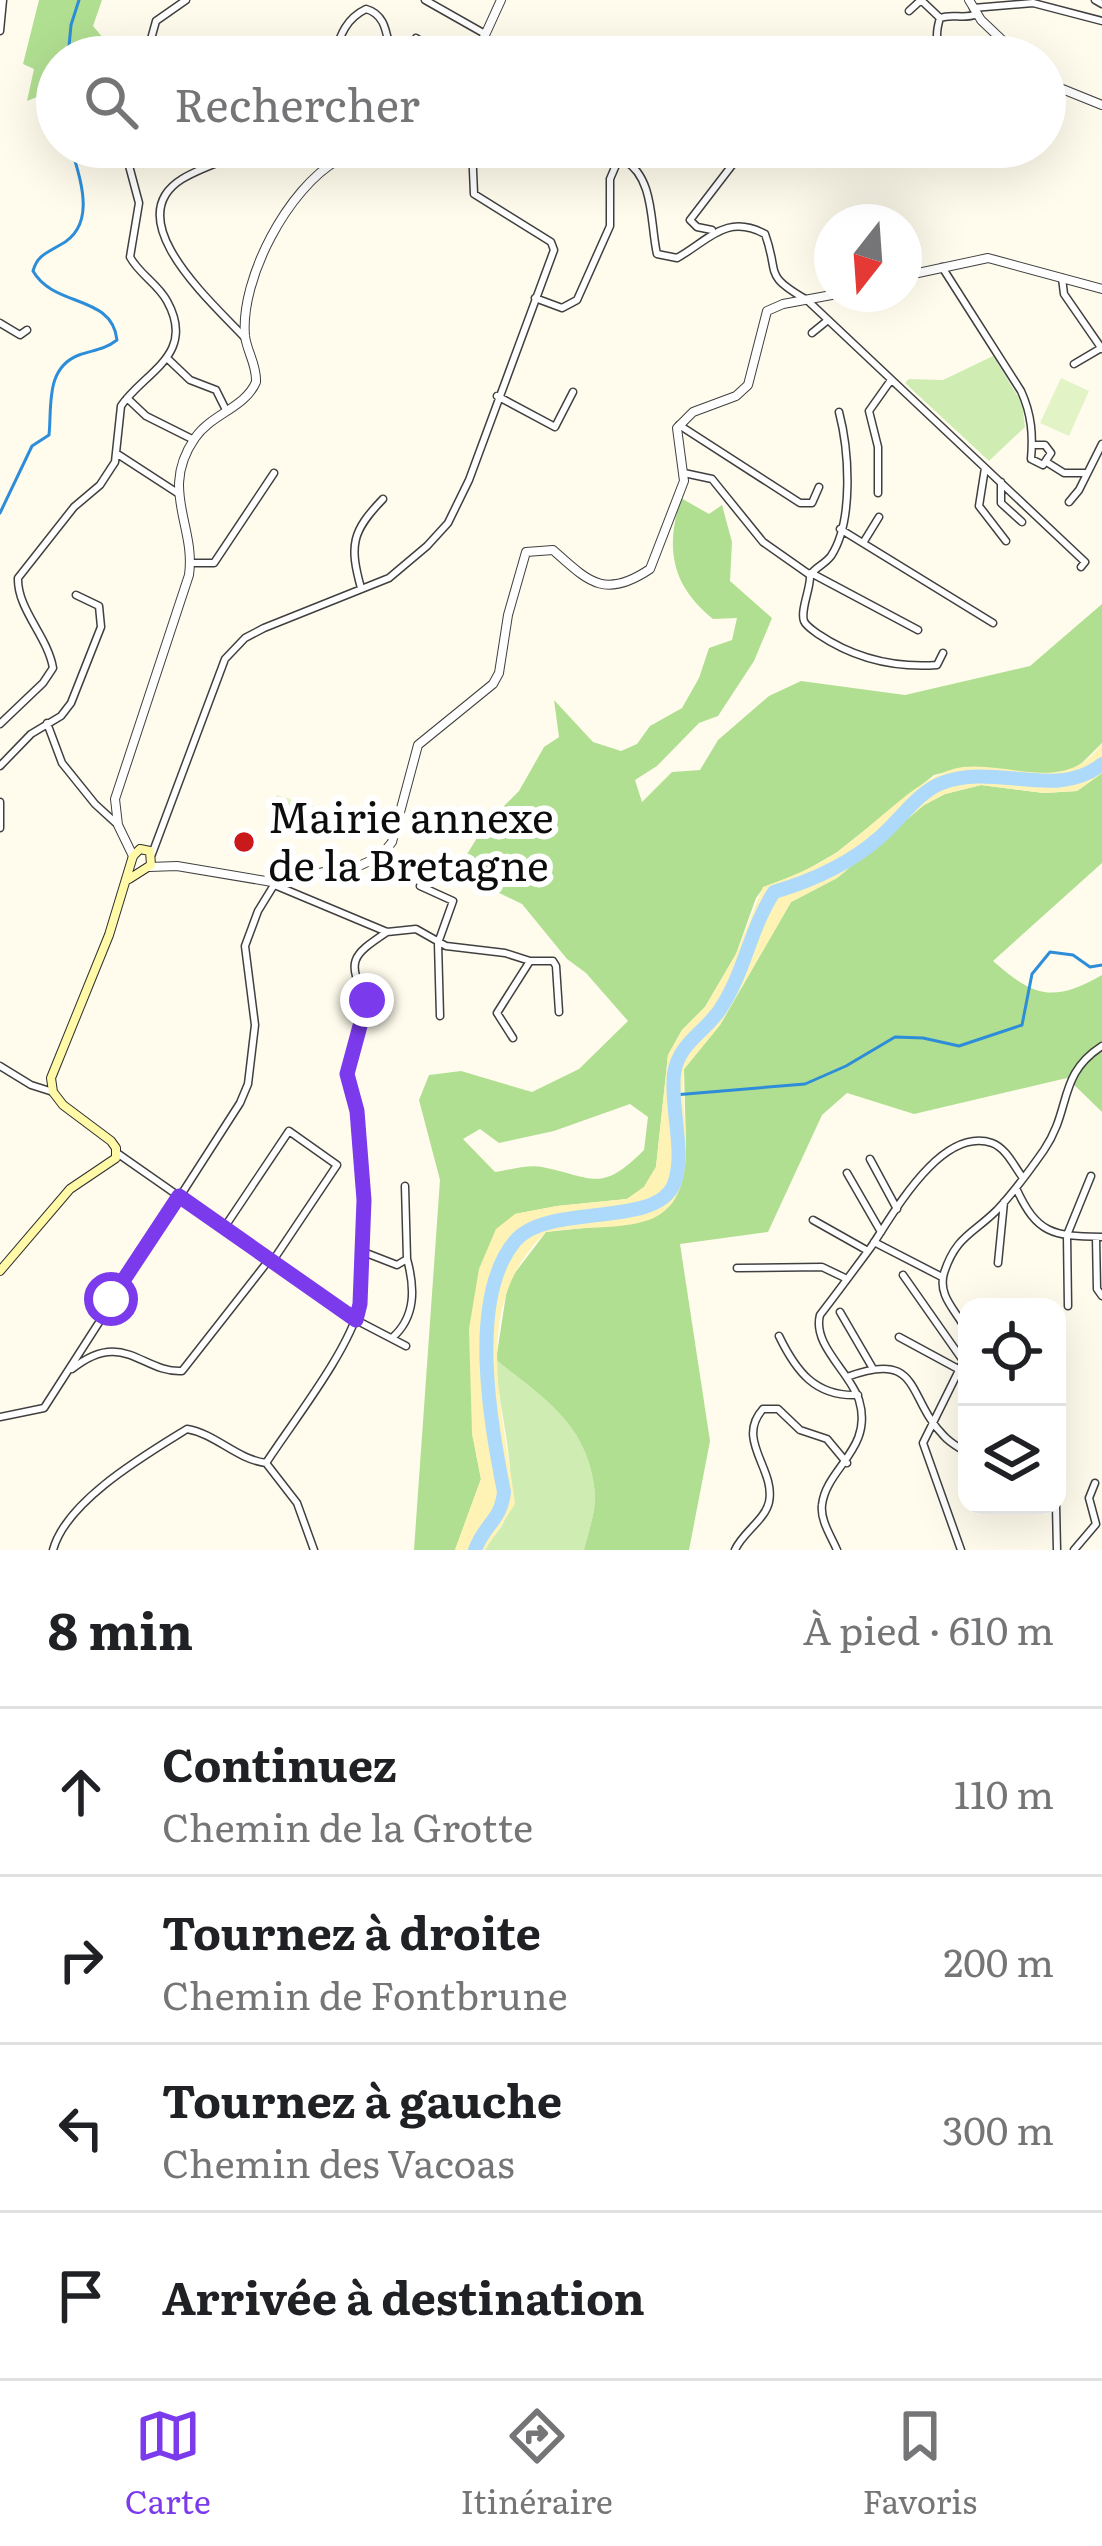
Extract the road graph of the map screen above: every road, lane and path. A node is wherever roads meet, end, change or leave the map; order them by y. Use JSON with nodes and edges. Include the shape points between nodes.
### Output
{"nodes":[{"id":1,"x":3,"y":0,"type":"edge"},
{"id":2,"x":185,"y":0,"type":"edge"},
{"id":3,"x":425,"y":0,"type":"edge"},
{"id":4,"x":500,"y":0,"type":"edge"},
{"id":5,"x":921,"y":0,"type":"edge"},
{"id":6,"x":973,"y":7,"type":"edge"},
{"id":7,"x":909,"y":11,"type":"dead end"},
{"id":8,"x":940,"y":18,"type":"junction"},
{"id":9,"x":1102,"y":21,"type":"edge"},
{"id":10,"x":0,"y":31,"type":"edge"},
{"id":11,"x":485,"y":34,"type":"joint"},
{"id":12,"x":152,"y":36,"type":"edge"},
{"id":13,"x":342,"y":36,"type":"edge"},
{"id":14,"x":387,"y":36,"type":"edge"},
{"id":15,"x":934,"y":36,"type":"edge"},
{"id":16,"x":1000,"y":36,"type":"edge"},
{"id":17,"x":1066,"y":90,"type":"edge"},
{"id":18,"x":1102,"y":105,"type":"edge"},
{"id":19,"x":130,"y":168,"type":"edge"},
{"id":20,"x":208,"y":168,"type":"edge"},
{"id":21,"x":327,"y":168,"type":"edge"},
{"id":22,"x":473,"y":168,"type":"edge"},
{"id":23,"x":615,"y":168,"type":"edge"},
{"id":24,"x":635,"y":168,"type":"edge"},
{"id":25,"x":730,"y":168,"type":"edge"},
{"id":26,"x":712,"y":230,"type":"junction"},
{"id":27,"x":942,"y":267,"type":"junction"},
{"id":28,"x":922,"y":272,"type":"edge"},
{"id":29,"x":1062,"y":278,"type":"junction"},
{"id":30,"x":1102,"y":289,"type":"edge"},
{"id":31,"x":535,"y":298,"type":"junction"},
{"id":32,"x":814,"y":299,"type":"edge"},
{"id":33,"x":807,"y":300,"type":"junction"},
{"id":34,"x":828,"y":320,"type":"junction"},
{"id":35,"x":0,"y":323,"type":"edge"},
{"id":36,"x":27,"y":330,"type":"dead end"},
{"id":37,"x":812,"y":333,"type":"dead end"},
{"id":38,"x":245,"y":338,"type":"junction"},
{"id":39,"x":1102,"y":348,"type":"edge"},
{"id":40,"x":168,"y":359,"type":"junction"},
{"id":41,"x":1074,"y":364,"type":"dead end"},
{"id":42,"x":891,"y":380,"type":"junction"},
{"id":43,"x":573,"y":392,"type":"dead end"},
{"id":44,"x":497,"y":396,"type":"junction"},
{"id":45,"x":127,"y":398,"type":"junction"},
{"id":46,"x":226,"y":410,"type":"junction"},
{"id":47,"x":839,"y":412,"type":"dead end"},
{"id":48,"x":680,"y":425,"type":"junction"},
{"id":49,"x":194,"y":440,"type":"junction"},
{"id":50,"x":1102,"y":444,"type":"edge"},
{"id":51,"x":1035,"y":445,"type":"junction"},
{"id":52,"x":119,"y":455,"type":"junction"},
{"id":53,"x":1048,"y":463,"type":"junction"},
{"id":54,"x":985,"y":468,"type":"junction"},
{"id":55,"x":274,"y":472,"type":"dead end"},
{"id":56,"x":1085,"y":472,"type":"junction"},
{"id":57,"x":684,"y":473,"type":"junction"},
{"id":58,"x":879,"y":482,"type":"junction"},
{"id":59,"x":1001,"y":482,"type":"junction"},
{"id":60,"x":890,"y":483,"type":"dead end"},
{"id":61,"x":819,"y":487,"type":"dead end"},
{"id":62,"x":878,"y":493,"type":"dead end"},
{"id":63,"x":179,"y":494,"type":"junction"},
{"id":64,"x":383,"y":499,"type":"dead end"},
{"id":65,"x":1069,"y":502,"type":"dead end"},
{"id":66,"x":879,"y":517,"type":"dead end"},
{"id":67,"x":1022,"y":522,"type":"dead end"},
{"id":68,"x":840,"y":529,"type":"junction"},
{"id":69,"x":1006,"y":541,"type":"dead end"},
{"id":70,"x":862,"y":543,"type":"junction"},
{"id":71,"x":191,"y":563,"type":"junction"},
{"id":72,"x":1082,"y":568,"type":"dead end"},
{"id":73,"x":811,"y":574,"type":"junction"},
{"id":74,"x":361,"y":588,"type":"junction"},
{"id":75,"x":76,"y":596,"type":"dead end"},
{"id":76,"x":993,"y":623,"type":"dead end"},
{"id":77,"x":918,"y":630,"type":"dead end"},
{"id":78,"x":943,"y":653,"type":"dead end"},
{"id":79,"x":0,"y":724,"type":"edge"},
{"id":80,"x":47,"y":724,"type":"junction"},
{"id":81,"x":0,"y":766,"type":"edge"},
{"id":82,"x":0,"y":802,"type":"edge"},
{"id":83,"x":118,"y":825,"type":"junction"},
{"id":84,"x":0,"y":828,"type":"edge"},
{"id":85,"x":143,"y":858,"type":"junction"},
{"id":86,"x":275,"y":883,"type":"junction"},
{"id":87,"x":420,"y":886,"type":"dead end"},
{"id":88,"x":387,"y":932,"type":"junction"},
{"id":89,"x":439,"y":943,"type":"junction"},
{"id":90,"x":530,"y":961,"type":"junction"},
{"id":91,"x":560,"y":1012,"type":"dead end"},
{"id":92,"x":440,"y":1016,"type":"dead end"},
{"id":93,"x":513,"y":1038,"type":"dead end"},
{"id":94,"x":1102,"y":1046,"type":"edge"},
{"id":95,"x":0,"y":1066,"type":"edge"},
{"id":96,"x":53,"y":1092,"type":"junction"},
{"id":97,"x":117,"y":1153,"type":"junction"},
{"id":98,"x":870,"y":1159,"type":"dead end"},
{"id":99,"x":847,"y":1173,"type":"dead end"},
{"id":100,"x":1091,"y":1176,"type":"dead end"},
{"id":101,"x":1022,"y":1178,"type":"junction"},
{"id":102,"x":405,"y":1186,"type":"dead end"},
{"id":103,"x":1015,"y":1187,"type":"junction"},
{"id":104,"x":179,"y":1196,"type":"junction"},
{"id":105,"x":1004,"y":1202,"type":"junction"},
{"id":106,"x":897,"y":1209,"type":"junction"},
{"id":107,"x":813,"y":1220,"type":"dead end"},
{"id":108,"x":224,"y":1228,"type":"junction"},
{"id":109,"x":881,"y":1232,"type":"junction"},
{"id":110,"x":1067,"y":1235,"type":"junction"},
{"id":111,"x":1099,"y":1237,"type":"edge"},
{"id":112,"x":871,"y":1247,"type":"junction"},
{"id":113,"x":362,"y":1251,"type":"junction"},
{"id":114,"x":407,"y":1258,"type":"junction"},
{"id":115,"x":271,"y":1261,"type":"junction"},
{"id":116,"x":998,"y":1263,"type":"dead end"},
{"id":117,"x":737,"y":1268,"type":"dead end"},
{"id":118,"x":0,"y":1271,"type":"edge"},
{"id":119,"x":903,"y":1275,"type":"dead end"},
{"id":120,"x":942,"y":1277,"type":"junction"},
{"id":121,"x":847,"y":1278,"type":"junction"},
{"id":122,"x":1102,"y":1296,"type":"edge"},
{"id":123,"x":1068,"y":1306,"type":"dead end"},
{"id":124,"x":840,"y":1312,"type":"dead end"},
{"id":125,"x":958,"y":1317,"type":"edge"},
{"id":126,"x":356,"y":1320,"type":"junction"},
{"id":127,"x":779,"y":1336,"type":"dead end"},
{"id":128,"x":899,"y":1337,"type":"dead end"},
{"id":129,"x":392,"y":1339,"type":"junction"},
{"id":130,"x":406,"y":1346,"type":"dead end"},
{"id":131,"x":958,"y":1353,"type":"edge"},
{"id":132,"x":958,"y":1360,"type":"edge"},
{"id":133,"x":872,"y":1367,"type":"junction"},
{"id":134,"x":958,"y":1374,"type":"edge"},
{"id":135,"x":64,"y":1376,"type":"junction"},
{"id":136,"x":847,"y":1376,"type":"junction"},
{"id":137,"x":858,"y":1395,"type":"junction"},
{"id":138,"x":0,"y":1417,"type":"edge"},
{"id":139,"x":933,"y":1422,"type":"junction"},
{"id":140,"x":958,"y":1447,"type":"edge"},
{"id":141,"x":266,"y":1463,"type":"junction"},
{"id":142,"x":847,"y":1463,"type":"junction"},
{"id":143,"x":1095,"y":1483,"type":"dead end"},
{"id":144,"x":1056,"y":1514,"type":"edge"},
{"id":145,"x":52,"y":1550,"type":"edge"},
{"id":146,"x":314,"y":1550,"type":"edge"},
{"id":147,"x":735,"y":1550,"type":"edge"},
{"id":148,"x":837,"y":1550,"type":"edge"},
{"id":149,"x":962,"y":1550,"type":"edge"},
{"id":150,"x":1057,"y":1550,"type":"edge"},
{"id":151,"x":1074,"y":1550,"type":"edge"}],
"edges":[{"from":1,"to":10,"type":"street"},
{"from":2,"to":12,"type":"street","via":[[156,21]]},
{"from":3,"to":11,"type":"street"},
{"from":4,"to":11,"type":"street"},
{"from":5,"to":7,"type":"street"},
{"from":5,"to":8,"type":"street"},
{"from":6,"to":8,"type":"street","via":[[966,19]]},
{"from":6,"to":9,"type":"street","via":[[1034,3]]},
{"from":6,"to":16,"type":"street"},
{"from":8,"to":15,"type":"street"},
{"from":13,"to":14,"type":"street","via":[[366,9]]},
{"from":17,"to":18,"type":"street"},
{"from":19,"to":40,"type":"street","via":[[139,203],[130,256],[168,302]]},
{"from":20,"to":38,"type":"street","via":[[179,180],[160,221],[172,254]]},
{"from":21,"to":38,"type":"street","via":[[283,216],[256,270]]},
{"from":22,"to":31,"type":"street","via":[[474,194],[552,244]]},
{"from":23,"to":31,"type":"street","via":[[610,226],[577,300],[562,308]]},
{"from":24,"to":26,"type":"street","via":[[657,254],[677,258]]},
{"from":25,"to":26,"type":"street","via":[[690,220]]},
{"from":26,"to":33,"type":"street","via":[[765,234],[778,282]]},
{"from":27,"to":28,"type":"street"},
{"from":27,"to":29,"type":"street","via":[[988,257]]},
{"from":27,"to":51,"type":"street","via":[[1021,391]]},
{"from":29,"to":30,"type":"street"},
{"from":29,"to":39,"type":"street","via":[[1064,294]]},
{"from":31,"to":44,"type":"street"},
{"from":32,"to":33,"type":"street"},
{"from":33,"to":34,"type":"street"},
{"from":33,"to":48,"type":"street","via":[[766,311],[743,391]]},
{"from":34,"to":37,"type":"street"},
{"from":34,"to":42,"type":"street"},
{"from":35,"to":36,"type":"street","via":[[20,335]]},
{"from":38,"to":46,"type":"street","via":[[256,382]]},
{"from":39,"to":41,"type":"street"},
{"from":40,"to":45,"type":"street"},
{"from":40,"to":46,"type":"street","via":[[216,390]]},
{"from":42,"to":54,"type":"street"},
{"from":42,"to":58,"type":"street","via":[[869,411]]},
{"from":43,"to":44,"type":"street","via":[[555,427]]},
{"from":44,"to":74,"type":"street","via":[[448,523],[389,578]]},
{"from":45,"to":49,"type":"street"},
{"from":45,"to":52,"type":"street"},
{"from":46,"to":49,"type":"street"},
{"from":47,"to":68,"type":"street","via":[[848,458]]},
{"from":48,"to":57,"type":"street"},
{"from":48,"to":61,"type":"street","via":[[800,502],[812,503]]},
{"from":49,"to":63,"type":"street"},
{"from":50,"to":56,"type":"street"},
{"from":51,"to":53,"type":"street","via":[[1049,448]]},
{"from":51,"to":53,"type":"street","via":[[1034,463]]},
{"from":52,"to":63,"type":"street"},
{"from":52,"to":79,"type":"street","via":[[18,578],[53,668]]},
{"from":53,"to":56,"type":"street"},
{"from":54,"to":59,"type":"street"},
{"from":54,"to":69,"type":"street","via":[[979,506]]},
{"from":55,"to":71,"type":"street","via":[[214,563]]},
{"from":56,"to":65,"type":"street"},
{"from":57,"to":73,"type":"street","via":[[712,479],[763,542]]},
{"from":57,"to":86,"type":"street","via":[[658,556],[634,579],[589,583],[553,550],[526,552],[500,674],[418,746],[387,849],[361,865]]},
{"from":58,"to":60,"type":"street"},
{"from":58,"to":62,"type":"street"},
{"from":59,"to":67,"type":"street","via":[[1001,503]]},
{"from":59,"to":72,"type":"street","via":[[1085,562]]},
{"from":63,"to":71,"type":"street"},
{"from":64,"to":74,"type":"street","via":[[353,545]]},
{"from":66,"to":70,"type":"street"},
{"from":68,"to":70,"type":"street"},
{"from":68,"to":73,"type":"street","via":[[833,553]]},
{"from":70,"to":76,"type":"street"},
{"from":71,"to":83,"type":"street","via":[[117,788]]},
{"from":73,"to":77,"type":"street"},
{"from":73,"to":78,"type":"street","via":[[802,618],[827,640],[912,667],[938,665]]},
{"from":74,"to":85,"type":"street","via":[[245,638],[225,659]]},
{"from":75,"to":80,"type":"street","via":[[99,606],[103,619],[71,703]]},
{"from":80,"to":81,"type":"street"},
{"from":80,"to":83,"type":"street","via":[[62,763]]},
{"from":82,"to":84,"type":"street"},
{"from":83,"to":85,"type":"street"},
{"from":85,"to":86,"type":"street"},
{"from":85,"to":96,"type":"main road","via":[[52,1073]]},
{"from":86,"to":88,"type":"street"},
{"from":86,"to":104,"type":"street","via":[[245,946],[255,1025],[248,1084]]},
{"from":87,"to":89,"type":"street","via":[[453,902]]},
{"from":88,"to":89,"type":"street","via":[[416,929]]},
{"from":88,"to":113,"type":"street","via":[[353,962],[367,1000],[347,1074],[359,1125]]},
{"from":89,"to":90,"type":"street"},
{"from":89,"to":92,"type":"street"},
{"from":90,"to":91,"type":"street","via":[[556,966]]},
{"from":90,"to":93,"type":"street","via":[[497,1013]]},
{"from":94,"to":101,"type":"street","via":[[1079,1063],[1064,1114]]},
{"from":95,"to":96,"type":"street"},
{"from":96,"to":97,"type":"main road"},
{"from":97,"to":104,"type":"street"},
{"from":97,"to":118,"type":"main road","via":[[70,1189]]},
{"from":98,"to":106,"type":"street"},
{"from":99,"to":109,"type":"street"},
{"from":100,"to":110,"type":"street"},
{"from":101,"to":103,"type":"street"},
{"from":101,"to":106,"type":"street","via":[[1004,1151],[969,1142],[934,1162]]},
{"from":102,"to":114,"type":"street"},
{"from":103,"to":105,"type":"street"},
{"from":103,"to":110,"type":"street","via":[[1040,1228]]},
{"from":104,"to":108,"type":"street"},
{"from":104,"to":135,"type":"street"},
{"from":105,"to":116,"type":"street"},
{"from":105,"to":120,"type":"street","via":[[963,1235]]},
{"from":106,"to":109,"type":"street"},
{"from":107,"to":112,"type":"street"},
{"from":108,"to":115,"type":"street"},
{"from":108,"to":115,"type":"street","via":[[289,1131],[337,1165]]},
{"from":109,"to":112,"type":"street"},
{"from":110,"to":111,"type":"street"},
{"from":110,"to":123,"type":"street"},
{"from":111,"to":122,"type":"street"},
{"from":112,"to":120,"type":"street"},
{"from":112,"to":121,"type":"street"},
{"from":113,"to":114,"type":"street","via":[[398,1265]]},
{"from":113,"to":126,"type":"street"},
{"from":114,"to":129,"type":"street","via":[[412,1304]]},
{"from":115,"to":126,"type":"street"},
{"from":115,"to":135,"type":"street","via":[[187,1368],[170,1371],[121,1352],[89,1357]]},
{"from":117,"to":121,"type":"street","via":[[822,1267]]},
{"from":119,"to":131,"type":"street"},
{"from":120,"to":125,"type":"street"},
{"from":121,"to":136,"type":"street","via":[[817,1327]]},
{"from":124,"to":133,"type":"street"},
{"from":126,"to":129,"type":"street"},
{"from":126,"to":141,"type":"street"},
{"from":127,"to":137,"type":"street","via":[[793,1364],[823,1391]]},
{"from":128,"to":132,"type":"street"},
{"from":129,"to":130,"type":"street"},
{"from":133,"to":136,"type":"street"},
{"from":133,"to":139,"type":"street","via":[[909,1380]]},
{"from":134,"to":139,"type":"street"},
{"from":135,"to":138,"type":"street","via":[[39,1411]]},
{"from":136,"to":137,"type":"street"},
{"from":137,"to":142,"type":"street","via":[[861,1423]]},
{"from":139,"to":140,"type":"street"},
{"from":139,"to":149,"type":"street","via":[[923,1451]]},
{"from":141,"to":145,"type":"street","via":[[188,1429],[107,1483],[63,1527]]},
{"from":141,"to":146,"type":"street","via":[[297,1504]]},
{"from":142,"to":147,"type":"street","via":[[827,1439],[763,1408],[753,1446],[769,1500]]},
{"from":142,"to":148,"type":"street","via":[[821,1507]]},
{"from":143,"to":151,"type":"street","via":[[1096,1524]]},
{"from":144,"to":150,"type":"street"}]}
